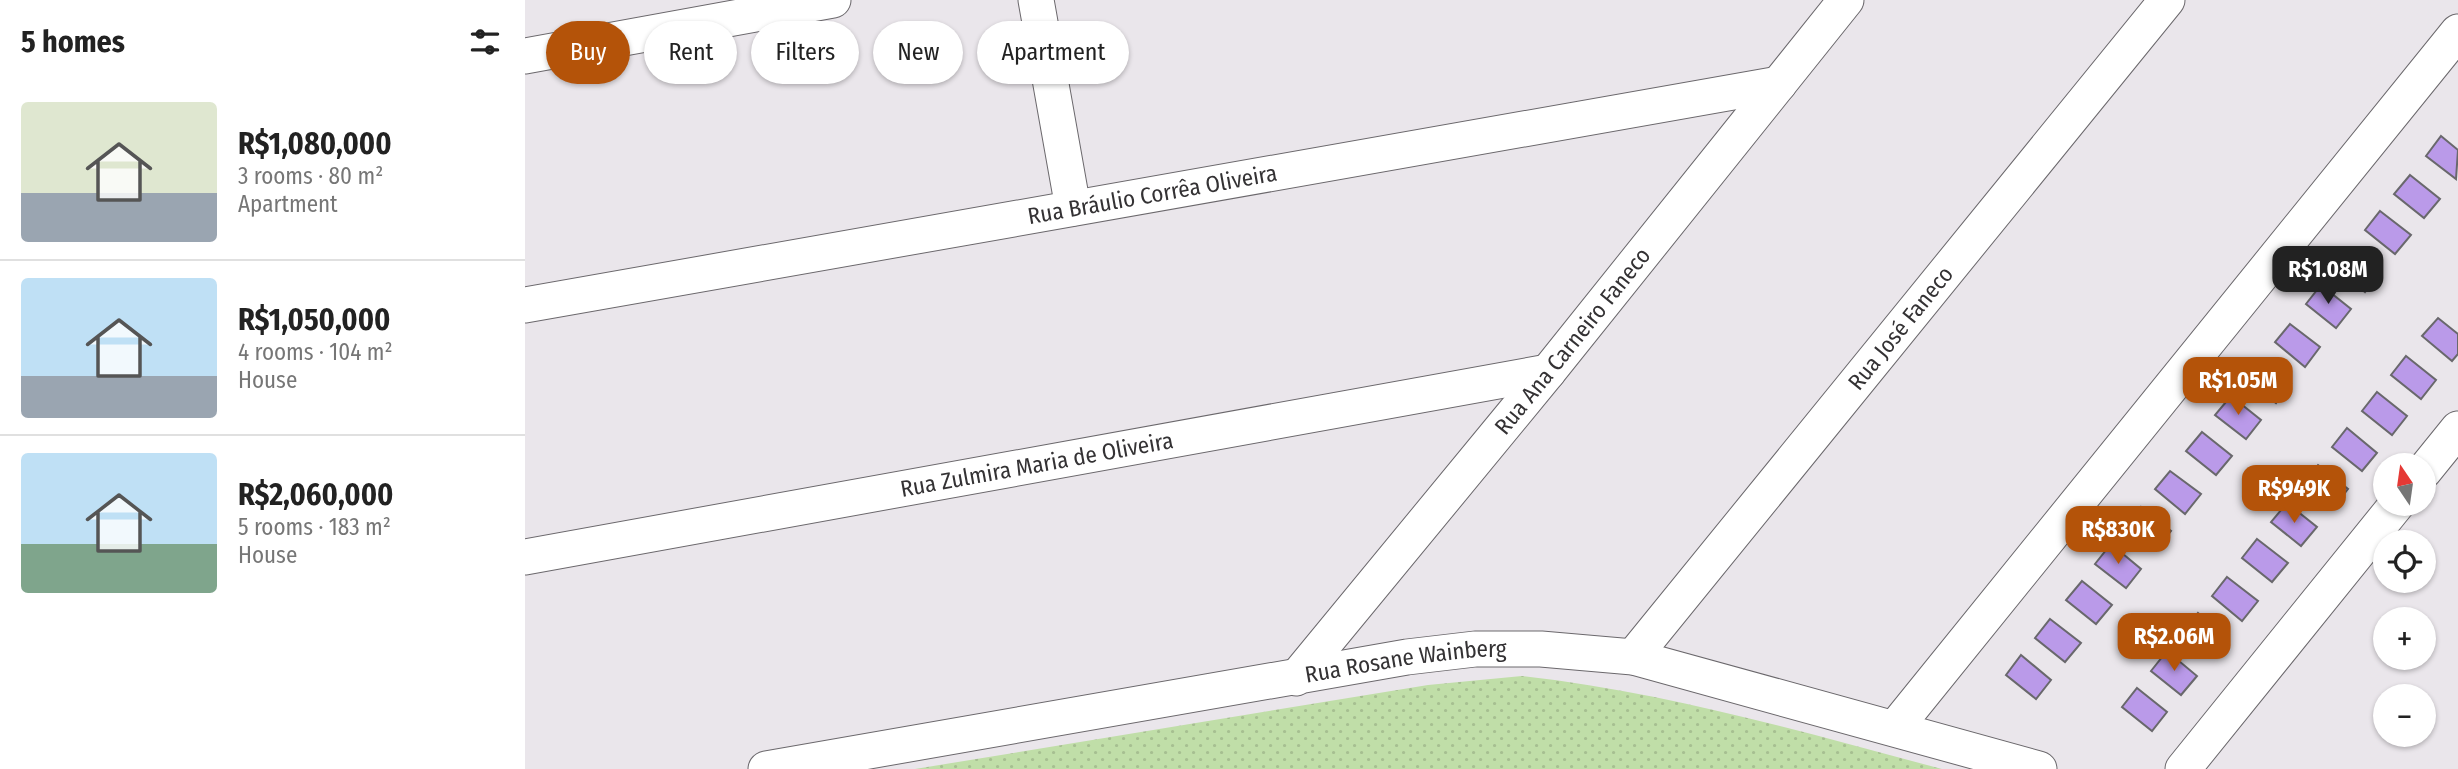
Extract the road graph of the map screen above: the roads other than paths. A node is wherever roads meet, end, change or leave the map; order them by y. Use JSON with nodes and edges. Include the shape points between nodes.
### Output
{"nodes":[{"id":1,"x":833,"y":0,"type":"edge"},
{"id":2,"x":1037,"y":0,"type":"edge"},
{"id":3,"x":1846,"y":0,"type":"edge"},
{"id":4,"x":2167,"y":0,"type":"edge"},
{"id":5,"x":2458,"y":32,"type":"edge"},
{"id":6,"x":525,"y":56,"type":"edge"},
{"id":7,"x":1779,"y":84,"type":"junction"},
{"id":8,"x":1073,"y":208,"type":"junction"},
{"id":9,"x":525,"y":305,"type":"edge"},
{"id":10,"x":1548,"y":372,"type":"junction"},
{"id":11,"x":2458,"y":429,"type":"edge"},
{"id":12,"x":2436,"y":456,"type":"edge"},
{"id":13,"x":2387,"y":516,"type":"edge"},
{"id":14,"x":525,"y":557,"type":"edge"},
{"id":15,"x":1633,"y":657,"type":"junction"},
{"id":16,"x":1296,"y":678,"type":"junction"},
{"id":17,"x":1895,"y":728,"type":"junction"},
{"id":18,"x":766,"y":769,"type":"edge"},
{"id":19,"x":2039,"y":769,"type":"edge"},
{"id":20,"x":2183,"y":769,"type":"edge"}],
"edges":[{"from":1,"to":6,"type":"street"},
{"from":2,"to":8,"type":"street"},
{"from":3,"to":7,"type":"street","name":"Rua Ana Carneiro Faneco"},
{"from":4,"to":15,"type":"street","name":"Rua José Faneco"},
{"from":5,"to":17,"type":"street"},
{"from":7,"to":8,"type":"street","name":"Rua Bráulio Corrêa Oliveira"},
{"from":7,"to":10,"type":"street","name":"Rua Ana Carneiro Faneco"},
{"from":8,"to":9,"type":"street","name":"Rua Bráulio Corrêa Oliveira"},
{"from":10,"to":14,"type":"street","name":"Rua Zulmira Maria de Oliveira"},
{"from":10,"to":16,"type":"street","name":"Rua Ana Carneiro Faneco"},
{"from":11,"to":12,"type":"street"},
{"from":13,"to":20,"type":"street"},
{"from":15,"to":16,"type":"street","name":"Rua Rosane Wainberg","via":[[1475,649]]},
{"from":15,"to":17,"type":"street","name":"Rua Rosane Wainberg"},
{"from":16,"to":18,"type":"street","name":"Rua Rosane Wainberg"},
{"from":17,"to":19,"type":"street","name":"Rua Rosane Wainberg"}]}
